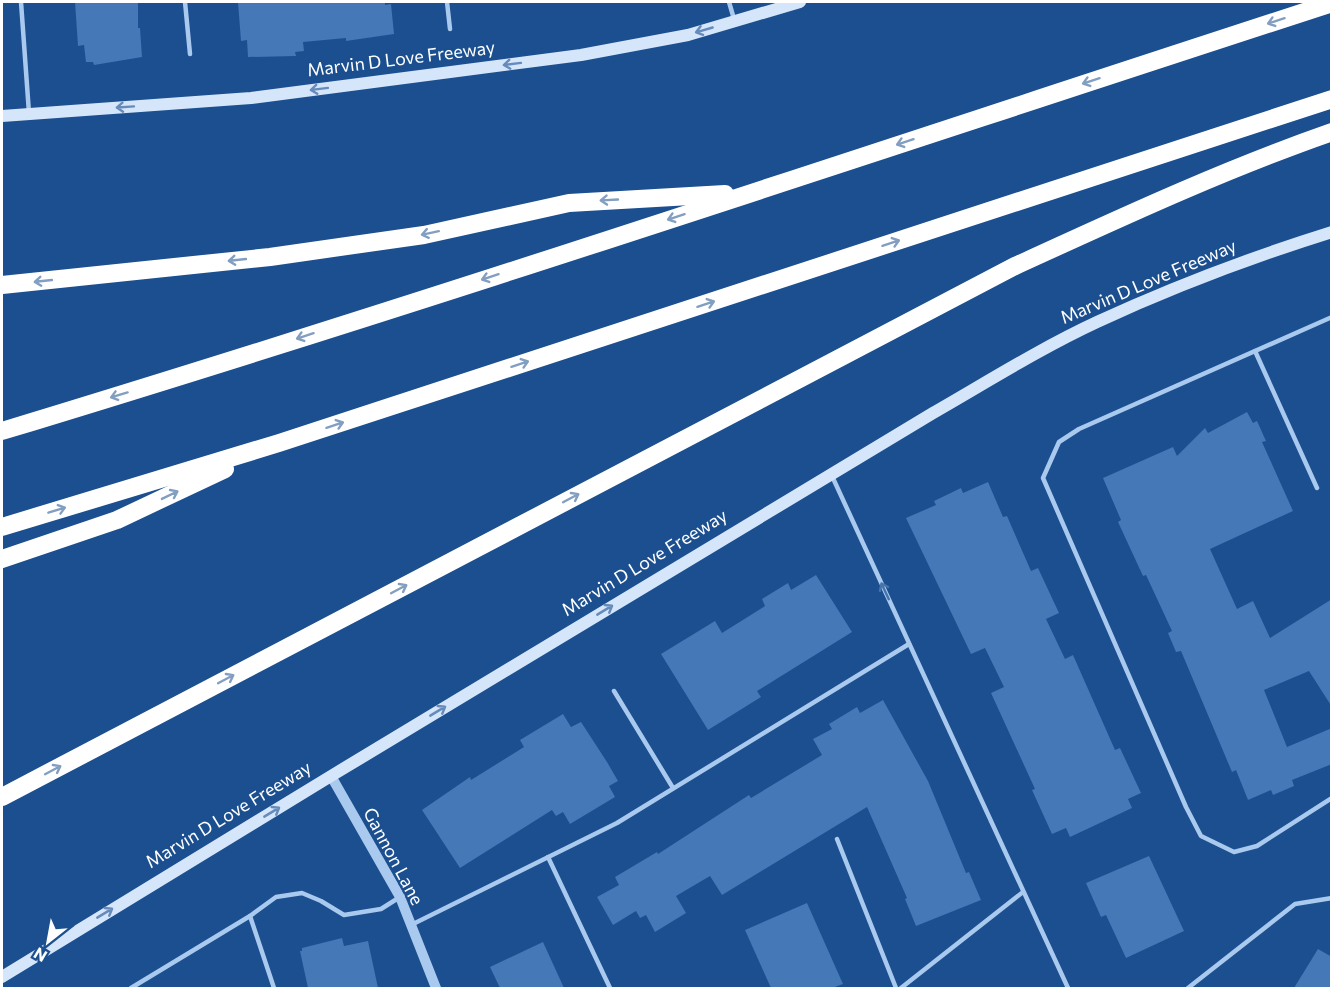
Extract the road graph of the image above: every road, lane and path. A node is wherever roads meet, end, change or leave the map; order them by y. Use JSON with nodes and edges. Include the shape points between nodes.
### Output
{"nodes":[{"id":1,"x":21,"y":2,"type":"edge"},
{"id":2,"x":185,"y":2,"type":"edge"},
{"id":3,"x":447,"y":2,"type":"edge"},
{"id":4,"x":729,"y":2,"type":"edge"},
{"id":5,"x":800,"y":2,"type":"edge"},
{"id":6,"x":1332,"y":3,"type":"edge"},
{"id":7,"x":735,"y":21,"type":"junction"},
{"id":8,"x":450,"y":29,"type":"dead end"},
{"id":9,"x":190,"y":54,"type":"dead end"},
{"id":10,"x":1332,"y":99,"type":"edge"},
{"id":11,"x":29,"y":113,"type":"junction"},
{"id":12,"x":2,"y":116,"type":"edge"},
{"id":13,"x":1332,"y":132,"type":"edge"},
{"id":14,"x":751,"y":192,"type":"junction"},
{"id":15,"x":1332,"y":232,"type":"edge"},
{"id":16,"x":2,"y":285,"type":"edge"},
{"id":17,"x":1332,"y":316,"type":"edge"},
{"id":18,"x":1255,"y":351,"type":"junction"},
{"id":19,"x":2,"y":430,"type":"edge"},
{"id":20,"x":279,"y":443,"type":"junction"},
{"id":21,"x":831,"y":474,"type":"junction"},
{"id":22,"x":1317,"y":488,"type":"dead end"},
{"id":23,"x":2,"y":527,"type":"edge"},
{"id":24,"x":2,"y":559,"type":"edge"},
{"id":25,"x":909,"y":644,"type":"junction"},
{"id":26,"x":614,"y":691,"type":"dead end"},
{"id":27,"x":331,"y":776,"type":"junction"},
{"id":28,"x":673,"y":788,"type":"junction"},
{"id":29,"x":2,"y":797,"type":"edge"},
{"id":30,"x":1332,"y":798,"type":"edge"},
{"id":31,"x":837,"y":838,"type":"dead end"},
{"id":32,"x":548,"y":857,"type":"junction"},
{"id":33,"x":1023,"y":892,"type":"junction"},
{"id":34,"x":400,"y":897,"type":"junction"},
{"id":35,"x":1332,"y":898,"type":"edge"},
{"id":36,"x":250,"y":916,"type":"junction"},
{"id":37,"x":411,"y":925,"type":"junction"},
{"id":38,"x":2,"y":977,"type":"edge"},
{"id":39,"x":131,"y":988,"type":"edge"},
{"id":40,"x":274,"y":988,"type":"edge"},
{"id":41,"x":436,"y":988,"type":"edge"},
{"id":42,"x":610,"y":988,"type":"edge"},
{"id":43,"x":896,"y":988,"type":"edge"},
{"id":44,"x":901,"y":988,"type":"edge"},
{"id":45,"x":1068,"y":988,"type":"edge"},
{"id":46,"x":1188,"y":988,"type":"edge"}],
"edges":[{"from":1,"to":11,"type":"lane"},
{"from":2,"to":9,"type":"lane"},
{"from":3,"to":8,"type":"lane"},
{"from":4,"to":7,"type":"lane"},
{"from":5,"to":7,"type":"main road","name":"Marvin D Love Freeway"},
{"from":6,"to":14,"type":"highway","one_way":true},
{"from":7,"to":11,"type":"main road","name":"Marvin D Love Freeway","one_way":true,"via":[[688,35],[557,58],[251,98]]},
{"from":20,"to":10,"type":"highway","one_way":true},
{"from":11,"to":12,"type":"main road","name":"Marvin D Love Freeway"},
{"from":29,"to":13,"type":"highway","one_way":true,"via":[[1015,266],[1156,201]]},
{"from":14,"to":16,"type":"highway","one_way":true,"via":[[569,202],[424,235],[270,257]]},
{"from":14,"to":19,"type":"highway","one_way":true},
{"from":15,"to":21,"type":"main road","name":"Marvin D Love Freeway","via":[[1212,273],[1096,322],[1008,369]]},
{"from":17,"to":18,"type":"lane"},
{"from":18,"to":22,"type":"lane"},
{"from":18,"to":30,"type":"lane","via":[[1079,429],[1059,442],[1043,478],[1201,836],[1234,852],[1257,846]]},
{"from":23,"to":20,"type":"highway","one_way":true},
{"from":24,"to":20,"type":"highway","one_way":true,"via":[[117,520]]},
{"from":25,"to":21,"type":"lane","one_way":true},
{"from":27,"to":21,"type":"main road","name":"Marvin D Love Freeway","one_way":true},
{"from":25,"to":28,"type":"lane"},
{"from":25,"to":33,"type":"lane"},
{"from":26,"to":28,"type":"lane"},
{"from":27,"to":34,"type":"street","name":"Gannon Lane"},
{"from":38,"to":27,"type":"main road","name":"Marvin D Love Freeway","one_way":true},
{"from":28,"to":32,"type":"lane","via":[[617,823]]},
{"from":31,"to":43,"type":"lane"},
{"from":32,"to":37,"type":"lane"},
{"from":32,"to":42,"type":"lane"},
{"from":33,"to":44,"type":"lane"},
{"from":33,"to":45,"type":"lane"},
{"from":34,"to":36,"type":"lane","via":[[381,909],[344,915],[302,893],[276,897]]},
{"from":34,"to":37,"type":"street","name":"Gannon Lane"},
{"from":35,"to":46,"type":"lane","via":[[1295,904]]},
{"from":36,"to":39,"type":"lane"},
{"from":36,"to":40,"type":"lane"},
{"from":37,"to":41,"type":"street","name":"Gannon Lane"}]}
